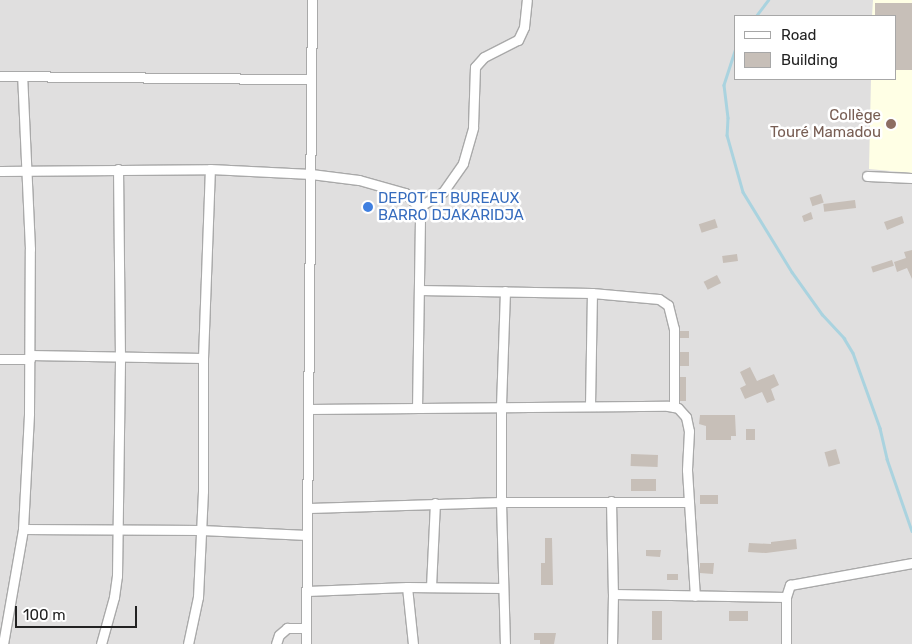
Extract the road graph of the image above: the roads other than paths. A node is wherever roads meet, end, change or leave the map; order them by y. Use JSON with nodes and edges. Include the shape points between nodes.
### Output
{"nodes":[{"id":1,"x":312,"y":0,"type":"edge"},
{"id":2,"x":527,"y":0,"type":"edge"},
{"id":3,"x":0,"y":76,"type":"edge"},
{"id":4,"x":22,"y":76,"type":"junction"},
{"id":5,"x":311,"y":79,"type":"junction"},
{"id":6,"x":118,"y":169,"type":"junction"},
{"id":7,"x":210,"y":169,"type":"junction"},
{"id":8,"x":25,"y":170,"type":"junction"},
{"id":9,"x":0,"y":171,"type":"edge"},
{"id":10,"x":311,"y":174,"type":"junction"},
{"id":11,"x":867,"y":176,"type":"dead end"},
{"id":12,"x":912,"y":178,"type":"edge"},
{"id":13,"x":419,"y":207,"type":"junction"},
{"id":14,"x":419,"y":290,"type":"junction"},
{"id":15,"x":505,"y":291,"type":"junction"},
{"id":16,"x":592,"y":293,"type":"junction"},
{"id":17,"x":30,"y":357,"type":"junction"},
{"id":18,"x":120,"y":358,"type":"junction"},
{"id":19,"x":203,"y":358,"type":"junction"},
{"id":20,"x":0,"y":359,"type":"edge"},
{"id":21,"x":501,"y":406,"type":"junction"},
{"id":22,"x":590,"y":406,"type":"junction"},
{"id":23,"x":416,"y":407,"type":"junction"},
{"id":24,"x":674,"y":407,"type":"junction"},
{"id":25,"x":309,"y":409,"type":"junction"},
{"id":26,"x":611,"y":501,"type":"junction"},
{"id":27,"x":501,"y":502,"type":"junction"},
{"id":28,"x":689,"y":502,"type":"junction"},
{"id":29,"x":434,"y":504,"type":"junction"},
{"id":30,"x":309,"y":508,"type":"junction"},
{"id":31,"x":24,"y":529,"type":"junction"},
{"id":32,"x":117,"y":529,"type":"junction"},
{"id":33,"x":202,"y":530,"type":"junction"},
{"id":34,"x":307,"y":535,"type":"junction"},
{"id":35,"x":912,"y":563,"type":"edge"},
{"id":36,"x":407,"y":586,"type":"junction"},
{"id":37,"x":431,"y":587,"type":"junction"},
{"id":38,"x":503,"y":588,"type":"junction"},
{"id":39,"x":306,"y":591,"type":"junction"},
{"id":40,"x":613,"y":594,"type":"junction"},
{"id":41,"x":694,"y":596,"type":"junction"},
{"id":42,"x":786,"y":598,"type":"junction"},
{"id":43,"x":306,"y":628,"type":"junction"},
{"id":44,"x":3,"y":644,"type":"edge"},
{"id":45,"x":101,"y":644,"type":"edge"},
{"id":46,"x":188,"y":644,"type":"edge"},
{"id":47,"x":276,"y":644,"type":"edge"},
{"id":48,"x":306,"y":644,"type":"edge"},
{"id":49,"x":413,"y":644,"type":"edge"},
{"id":50,"x":506,"y":644,"type":"edge"},
{"id":51,"x":612,"y":644,"type":"edge"},
{"id":52,"x":786,"y":644,"type":"edge"}],
"edges":[{"from":1,"to":5,"type":"street"},
{"from":2,"to":13,"type":"street","via":[[524,27],[518,40],[484,57],[475,68],[473,127],[463,163],[442,192]]},
{"from":3,"to":4,"type":"street"},
{"from":4,"to":5,"type":"street"},
{"from":4,"to":8,"type":"street"},
{"from":5,"to":10,"type":"street"},
{"from":6,"to":7,"type":"street"},
{"from":6,"to":8,"type":"street"},
{"from":6,"to":18,"type":"street"},
{"from":7,"to":10,"type":"street"},
{"from":7,"to":19,"type":"street"},
{"from":8,"to":9,"type":"street"},
{"from":8,"to":17,"type":"street","via":[[30,249]]},
{"from":10,"to":13,"type":"street","via":[[360,180],[405,193]]},
{"from":10,"to":25,"type":"street"},
{"from":11,"to":12,"type":"street"},
{"from":13,"to":14,"type":"street"},
{"from":14,"to":15,"type":"street"},
{"from":14,"to":23,"type":"street"},
{"from":15,"to":16,"type":"street"},
{"from":15,"to":21,"type":"street"},
{"from":16,"to":22,"type":"street"},
{"from":16,"to":24,"type":"street","via":[[654,297],[668,305],[674,329]]},
{"from":17,"to":18,"type":"street"},
{"from":17,"to":20,"type":"street"},
{"from":17,"to":31,"type":"street"},
{"from":18,"to":19,"type":"street"},
{"from":18,"to":32,"type":"street"},
{"from":19,"to":33,"type":"street"},
{"from":21,"to":22,"type":"street"},
{"from":21,"to":23,"type":"street"},
{"from":21,"to":27,"type":"street"},
{"from":22,"to":24,"type":"street"},
{"from":23,"to":25,"type":"street"},
{"from":24,"to":28,"type":"street","via":[[682,411],[688,421]]},
{"from":25,"to":30,"type":"street"},
{"from":26,"to":27,"type":"street"},
{"from":26,"to":28,"type":"street"},
{"from":26,"to":40,"type":"street"},
{"from":27,"to":29,"type":"street"},
{"from":27,"to":38,"type":"street"},
{"from":28,"to":41,"type":"street"},
{"from":29,"to":30,"type":"street"},
{"from":29,"to":37,"type":"street"},
{"from":30,"to":34,"type":"street"},
{"from":31,"to":32,"type":"street"},
{"from":31,"to":44,"type":"street"},
{"from":32,"to":33,"type":"street"},
{"from":32,"to":45,"type":"street","via":[[114,598]]},
{"from":33,"to":34,"type":"street"},
{"from":33,"to":46,"type":"street","via":[[196,610]]},
{"from":34,"to":39,"type":"street"},
{"from":35,"to":42,"type":"street","via":[[793,584],[787,589]]},
{"from":36,"to":37,"type":"street"},
{"from":36,"to":39,"type":"street"},
{"from":36,"to":49,"type":"street"},
{"from":37,"to":38,"type":"street"},
{"from":38,"to":50,"type":"street"},
{"from":39,"to":43,"type":"street"},
{"from":40,"to":41,"type":"street"},
{"from":40,"to":51,"type":"street"},
{"from":41,"to":42,"type":"street"},
{"from":42,"to":52,"type":"street"},
{"from":43,"to":47,"type":"street","via":[[286,628]]},
{"from":43,"to":48,"type":"street"}]}
